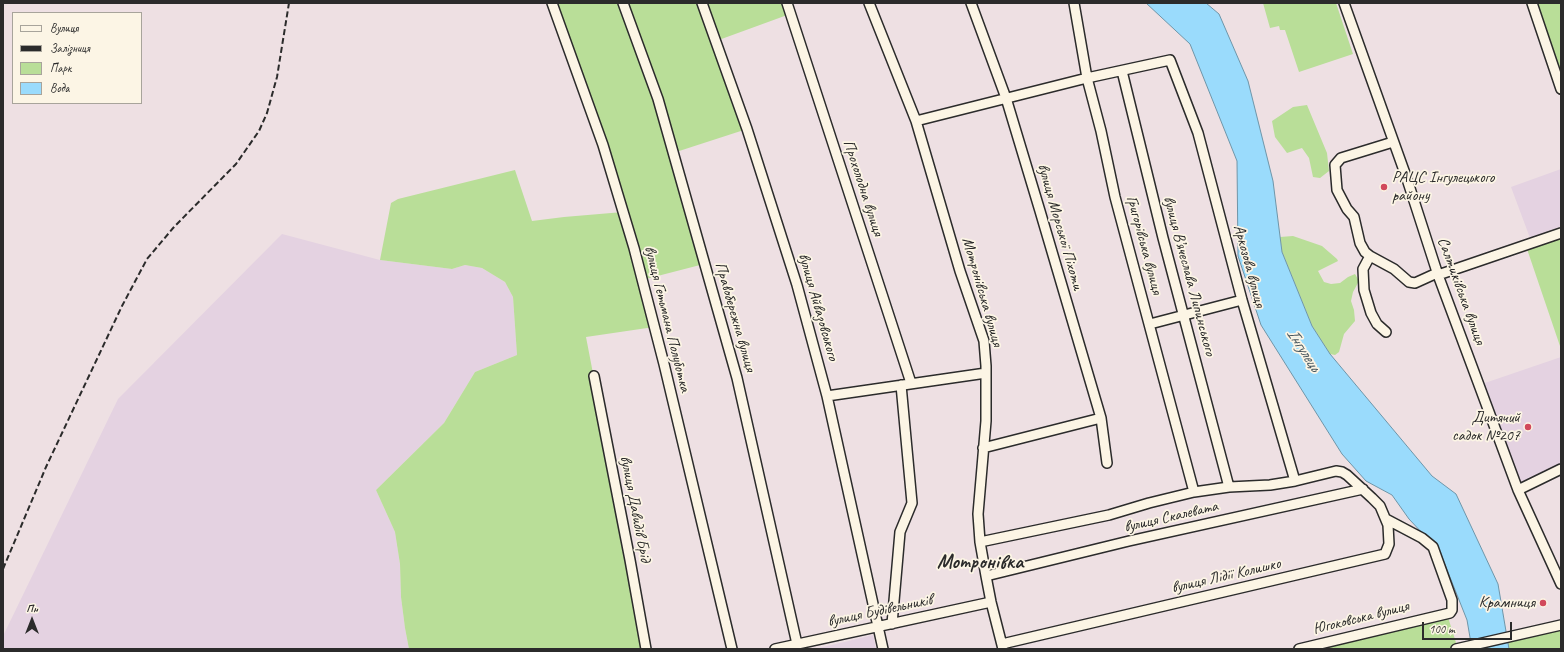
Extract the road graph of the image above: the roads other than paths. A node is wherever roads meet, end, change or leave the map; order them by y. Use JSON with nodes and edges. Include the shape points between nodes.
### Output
{"nodes":[{"id":1,"x":552,"y":3,"type":"edge"},
{"id":2,"x":623,"y":3,"type":"edge"},
{"id":3,"x":702,"y":3,"type":"edge"},
{"id":4,"x":787,"y":3,"type":"edge"},
{"id":5,"x":869,"y":3,"type":"edge"},
{"id":6,"x":971,"y":3,"type":"edge"},
{"id":7,"x":1074,"y":3,"type":"edge"},
{"id":8,"x":1344,"y":3,"type":"edge"},
{"id":9,"x":1532,"y":3,"type":"edge"},
{"id":10,"x":1122,"y":71,"type":"junction"},
{"id":11,"x":1087,"y":78,"type":"junction"},
{"id":12,"x":1561,"y":89,"type":"edge"},
{"id":13,"x":1006,"y":98,"type":"junction"},
{"id":14,"x":916,"y":121,"type":"junction"},
{"id":15,"x":1393,"y":142,"type":"junction"},
{"id":16,"x":1561,"y":233,"type":"edge"},
{"id":17,"x":1370,"y":256,"type":"junction"},
{"id":18,"x":1438,"y":274,"type":"junction"},
{"id":19,"x":1242,"y":300,"type":"junction"},
{"id":20,"x":1184,"y":314,"type":"junction"},
{"id":21,"x":1150,"y":324,"type":"junction"},
{"id":22,"x":1386,"y":332,"type":"dead end"},
{"id":23,"x":986,"y":373,"type":"junction"},
{"id":24,"x":594,"y":376,"type":"dead end"},
{"id":25,"x":911,"y":383,"type":"junction"},
{"id":26,"x":901,"y":385,"type":"junction"},
{"id":27,"x":827,"y":396,"type":"junction"},
{"id":28,"x":1101,"y":418,"type":"junction"},
{"id":29,"x":983,"y":448,"type":"junction"},
{"id":30,"x":1108,"y":463,"type":"dead end"},
{"id":31,"x":1561,"y":468,"type":"edge"},
{"id":32,"x":1295,"y":481,"type":"junction"},
{"id":33,"x":1229,"y":487,"type":"junction"},
{"id":34,"x":1363,"y":489,"type":"junction"},
{"id":35,"x":1518,"y":490,"type":"junction"},
{"id":36,"x":1194,"y":492,"type":"junction"},
{"id":37,"x":1386,"y":519,"type":"junction"},
{"id":38,"x":980,"y":542,"type":"junction"},
{"id":39,"x":986,"y":576,"type":"junction"},
{"id":40,"x":1561,"y":584,"type":"edge"},
{"id":41,"x":991,"y":602,"type":"junction"},
{"id":42,"x":892,"y":624,"type":"junction"},
{"id":43,"x":1561,"y":625,"type":"edge"},
{"id":44,"x":878,"y":627,"type":"junction"},
{"id":45,"x":797,"y":644,"type":"junction"},
{"id":46,"x":1003,"y":647,"type":"edge"},
{"id":47,"x":787,"y":648,"type":"edge"},
{"id":48,"x":646,"y":649,"type":"edge"},
{"id":49,"x":732,"y":649,"type":"edge"},
{"id":50,"x":776,"y":649,"type":"edge"},
{"id":51,"x":883,"y":649,"type":"edge"},
{"id":52,"x":1298,"y":649,"type":"edge"},
{"id":53,"x":1457,"y":649,"type":"edge"}],
"edges":[{"from":1,"to":49,"type":"street","name":"вулиця Гетьмана Полуботка","via":[[603,145],[634,248]]},
{"from":2,"to":45,"type":"street","name":"Правобережна вулиця","via":[[658,99],[737,378]]},
{"from":3,"to":27,"type":"street","name":"вулиця Айвазовського","via":[[747,128],[797,285]]},
{"from":4,"to":25,"type":"street","name":"Прохолодна вулиця"},
{"from":5,"to":14,"type":"street","name":"Мотронівська вулиця"},
{"from":6,"to":13,"type":"street","name":"вулиця Морської Піхоти"},
{"from":7,"to":11,"type":"street","name":"Григорівська вулиця"},
{"from":8,"to":15,"type":"street","name":"Салтиківська вулиця"},
{"from":9,"to":12,"type":"street"},
{"from":10,"to":11,"type":"street"},
{"from":10,"to":19,"type":"street","name":"Аркозова вулиця","via":[[1170,60],[1198,133]]},
{"from":10,"to":20,"type":"street","name":"вулиця В’ячеслава Липинського"},
{"from":11,"to":13,"type":"street"},
{"from":11,"to":21,"type":"street","name":"Григорівська вулиця","via":[[1115,197]]},
{"from":13,"to":14,"type":"street"},
{"from":13,"to":28,"type":"street","name":"вулиця Морської Піхоти"},
{"from":14,"to":23,"type":"street","name":"Мотронівська вулиця","via":[[960,271],[982,332]]},
{"from":15,"to":17,"type":"street","via":[[1342,158],[1335,165],[1337,190],[1354,217],[1360,243]]},
{"from":15,"to":18,"type":"street","name":"Салтиківська вулиця"},
{"from":16,"to":18,"type":"street"},
{"from":17,"to":18,"type":"street","via":[[1394,269],[1409,282],[1415,283]]},
{"from":17,"to":22,"type":"street","via":[[1363,269],[1364,290],[1371,313]]},
{"from":18,"to":35,"type":"street","name":"Салтиківська вулиця"},
{"from":19,"to":20,"type":"street"},
{"from":19,"to":32,"type":"street","name":"Аркозова вулиця"},
{"from":20,"to":21,"type":"street"},
{"from":20,"to":33,"type":"street","name":"вулиця В’ячеслава Липинського"},
{"from":21,"to":36,"type":"street","name":"Григорівська вулиця"},
{"from":23,"to":25,"type":"street"},
{"from":23,"to":29,"type":"street","name":"Мотронівська вулиця"},
{"from":24,"to":48,"type":"street","name":"вулиця Давидів Брід"},
{"from":25,"to":26,"type":"street"},
{"from":26,"to":27,"type":"street"},
{"from":26,"to":42,"type":"street","via":[[912,503],[900,532]]},
{"from":27,"to":44,"type":"street","name":"вулиця Айвазовського"},
{"from":28,"to":29,"type":"street"},
{"from":28,"to":30,"type":"street","name":"вулиця Морської Піхоти"},
{"from":29,"to":38,"type":"street","name":"Мотронівська вулиця","via":[[978,514]]},
{"from":31,"to":35,"type":"street"},
{"from":32,"to":33,"type":"street"},
{"from":32,"to":34,"type":"street","via":[[1336,470]]},
{"from":33,"to":36,"type":"street"},
{"from":34,"to":37,"type":"street","name":"вулиця Лідії Колишко","via":[[1380,506]]},
{"from":34,"to":39,"type":"street","name":"вулиця Скалевата"},
{"from":35,"to":40,"type":"street","name":"Салтиківська вулиця"},
{"from":36,"to":38,"type":"street","via":[[1109,515]]},
{"from":37,"to":46,"type":"street","name":"вулиця Лідії Колишко","via":[[1389,544],[1385,554]]},
{"from":37,"to":52,"type":"street","name":"Югоковська вулиця","via":[[1422,538],[1433,547],[1452,600],[1452,610]]},
{"from":38,"to":39,"type":"street","name":"Мотронівська вулиця"},
{"from":39,"to":41,"type":"street","name":"Мотронівська вулиця"},
{"from":41,"to":42,"type":"street","name":"вулиця Будівельників"},
{"from":41,"to":46,"type":"street","name":"Мотронівська вулиця"},
{"from":42,"to":44,"type":"street","name":"вулиця Будівельників"},
{"from":43,"to":53,"type":"street"},
{"from":44,"to":45,"type":"street","name":"вулиця Будівельників"},
{"from":44,"to":51,"type":"street","name":"вулиця Айвазовського"},
{"from":45,"to":47,"type":"street","name":"вулиця Будівельників"},
{"from":47,"to":50,"type":"street","name":"вулиця Будівельників"}]}
